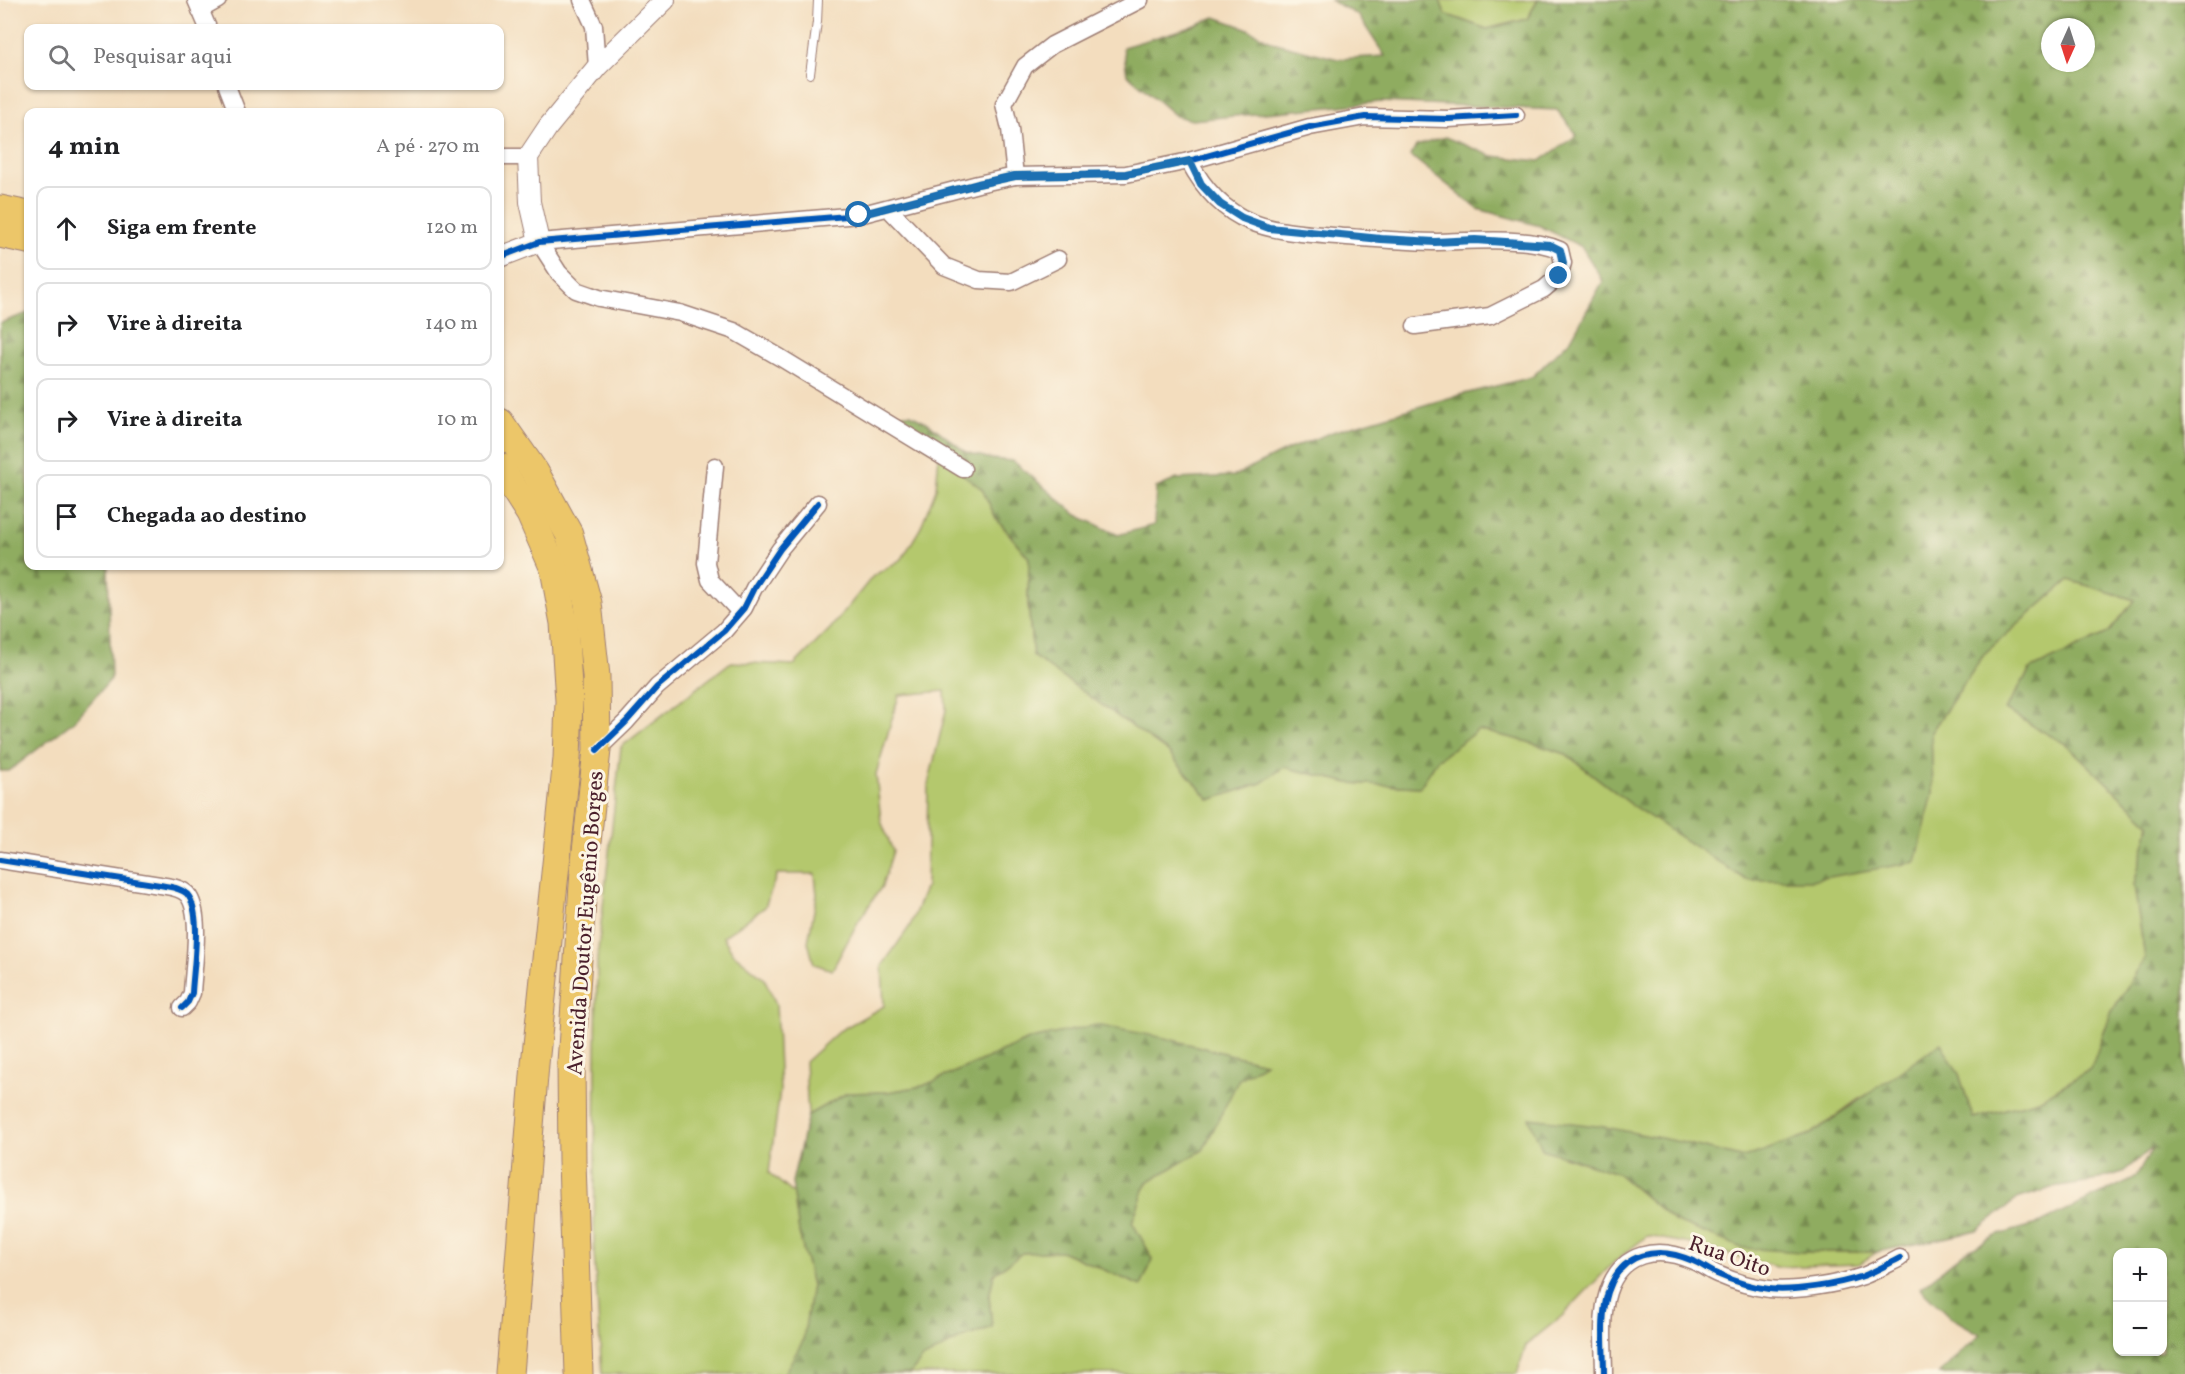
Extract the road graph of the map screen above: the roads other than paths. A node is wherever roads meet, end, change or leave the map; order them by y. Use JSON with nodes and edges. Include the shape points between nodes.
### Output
{"nodes":[{"id":1,"x":218,"y":0,"type":"edge"},
{"id":2,"x":582,"y":0,"type":"edge"},
{"id":3,"x":665,"y":0,"type":"edge"},
{"id":4,"x":818,"y":0,"type":"edge"},
{"id":5,"x":1140,"y":0,"type":"edge"},
{"id":6,"x":198,"y":5,"type":"edge"},
{"id":7,"x":206,"y":24,"type":"edge"},
{"id":8,"x":597,"y":67,"type":"junction"},
{"id":9,"x":810,"y":74,"type":"dead end"},
{"id":10,"x":229,"y":90,"type":"edge"},
{"id":11,"x":235,"y":108,"type":"edge"},
{"id":12,"x":1516,"y":115,"type":"dead end"},
{"id":13,"x":504,"y":157,"type":"edge"},
{"id":14,"x":528,"y":158,"type":"junction"},
{"id":15,"x":1190,"y":161,"type":"junction"},
{"id":16,"x":1015,"y":176,"type":"junction"},
{"id":17,"x":888,"y":208,"type":"junction"},
{"id":18,"x":0,"y":209,"type":"edge"},
{"id":19,"x":24,"y":214,"type":"edge"},
{"id":20,"x":0,"y":234,"type":"edge"},
{"id":21,"x":24,"y":239,"type":"edge"},
{"id":22,"x":539,"y":242,"type":"junction"},
{"id":23,"x":504,"y":255,"type":"edge"},
{"id":24,"x":1058,"y":259,"type":"dead end"},
{"id":25,"x":1415,"y":326,"type":"dead end"},
{"id":26,"x":504,"y":428,"type":"edge"},
{"id":27,"x":715,"y":466,"type":"dead end"},
{"id":28,"x":963,"y":469,"type":"dead end"},
{"id":29,"x":504,"y":473,"type":"edge"},
{"id":30,"x":818,"y":503,"type":"dead end"},
{"id":31,"x":740,"y":612,"type":"junction"},
{"id":32,"x":597,"y":750,"type":"junction"},
{"id":33,"x":0,"y":860,"type":"edge"},
{"id":34,"x":182,"y":1008,"type":"dead end"},
{"id":35,"x":1900,"y":1258,"type":"dead end"},
{"id":36,"x":510,"y":1374,"type":"edge"},
{"id":37,"x":579,"y":1374,"type":"edge"},
{"id":38,"x":1604,"y":1374,"type":"edge"}],
"edges":[{"from":1,"to":6,"type":"street"},
{"from":2,"to":8,"type":"street","via":[[594,26]]},
{"from":3,"to":8,"type":"street"},
{"from":4,"to":9,"type":"lane"},
{"from":5,"to":16,"type":"street","via":[[1052,45],[1025,66],[1004,104]]},
{"from":6,"to":7,"type":"street"},
{"from":8,"to":14,"type":"street"},
{"from":10,"to":11,"type":"street"},
{"from":12,"to":15,"type":"street","via":[[1448,119],[1365,117]]},
{"from":13,"to":14,"type":"street"},
{"from":14,"to":22,"type":"street","via":[[530,202]]},
{"from":15,"to":16,"type":"street","via":[[1126,174]]},
{"from":15,"to":25,"type":"street","via":[[1201,184],[1220,204],[1269,228],[1381,239],[1532,243],[1560,250],[1563,263],[1559,276],[1544,289],[1490,316]]},
{"from":16,"to":17,"type":"street"},
{"from":17,"to":22,"type":"street","via":[[859,215]]},
{"from":17,"to":24,"type":"street","via":[[944,266],[980,280],[1011,282]]},
{"from":18,"to":19,"type":"highway"},
{"from":20,"to":21,"type":"highway"},
{"from":22,"to":23,"type":"street"},
{"from":22,"to":28,"type":"street","via":[[559,273],[576,290],[680,313],[734,331]]},
{"from":26,"to":32,"type":"highway","name":"Avenida Doutor Eugênio Borges","via":[[535,472],[569,534],[588,603],[596,676]]},
{"from":27,"to":31,"type":"street","via":[[706,563],[710,580]]},
{"from":29,"to":36,"type":"highway","name":"Avenida Doutor Eugênio Borges","via":[[531,514],[554,568],[564,623],[569,701],[567,759],[535,1064]]},
{"from":30,"to":31,"type":"street","via":[[780,549]]},
{"from":31,"to":32,"type":"street","via":[[724,631],[657,687]]},
{"from":32,"to":37,"type":"highway","name":"Avenida Doutor Eugênio Borges","via":[[584,870],[571,1063]]},
{"from":33,"to":34,"type":"street","via":[[181,889],[188,895],[196,915],[192,993]]},
{"from":35,"to":38,"type":"street","name":"Rua Oito","via":[[1851,1279],[1817,1287],[1771,1290],[1726,1277],[1671,1253],[1654,1251],[1635,1258],[1617,1273],[1608,1292]]}]}
